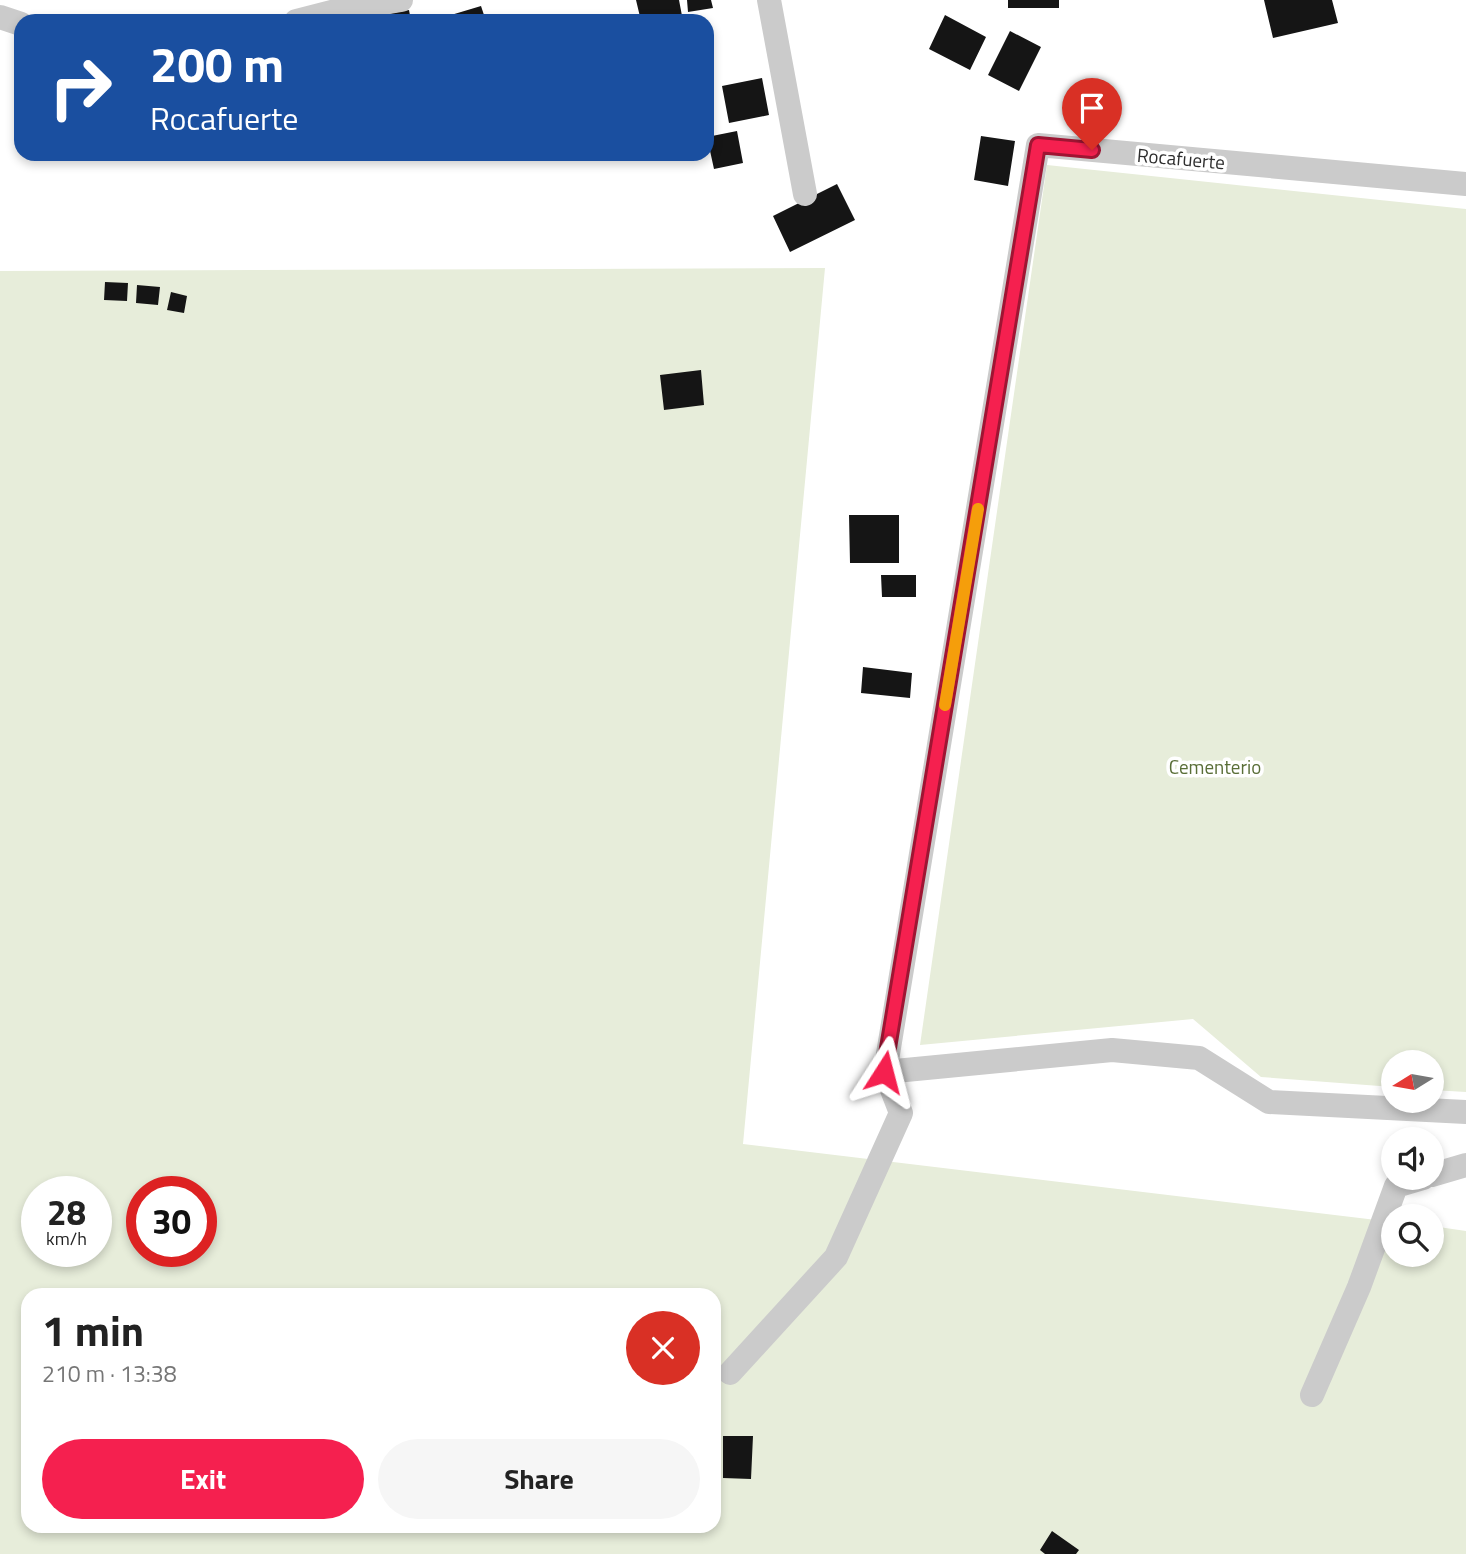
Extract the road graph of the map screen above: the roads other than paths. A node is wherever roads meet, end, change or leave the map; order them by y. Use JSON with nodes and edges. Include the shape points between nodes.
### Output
{"nodes":[{"id":1,"x":401,"y":0,"type":"edge"},
{"id":2,"x":769,"y":0,"type":"edge"},
{"id":3,"x":323,"y":14,"type":"edge"},
{"id":4,"x":1466,"y":184,"type":"edge"},
{"id":5,"x":805,"y":194,"type":"dead end"},
{"id":6,"x":884,"y":1072,"type":"junction"},
{"id":7,"x":1466,"y":1112,"type":"edge"},
{"id":8,"x":1466,"y":1165,"type":"edge"},
{"id":9,"x":1444,"y":1171,"type":"edge"},
{"id":10,"x":1395,"y":1190,"type":"edge"},
{"id":11,"x":730,"y":1373,"type":"dead end"},
{"id":12,"x":1312,"y":1395,"type":"dead end"}],
"edges":[{"from":1,"to":3,"type":"street"},
{"from":2,"to":5,"type":"street"},
{"from":4,"to":6,"type":"street","name":"Rocafuerte","via":[[1038,145]]},
{"from":6,"to":7,"type":"street","via":[[1112,1050],[1199,1058],[1269,1102]]},
{"from":6,"to":11,"type":"street","via":[[901,1113],[836,1257]]},
{"from":8,"to":9,"type":"street"},
{"from":10,"to":12,"type":"street"}]}
